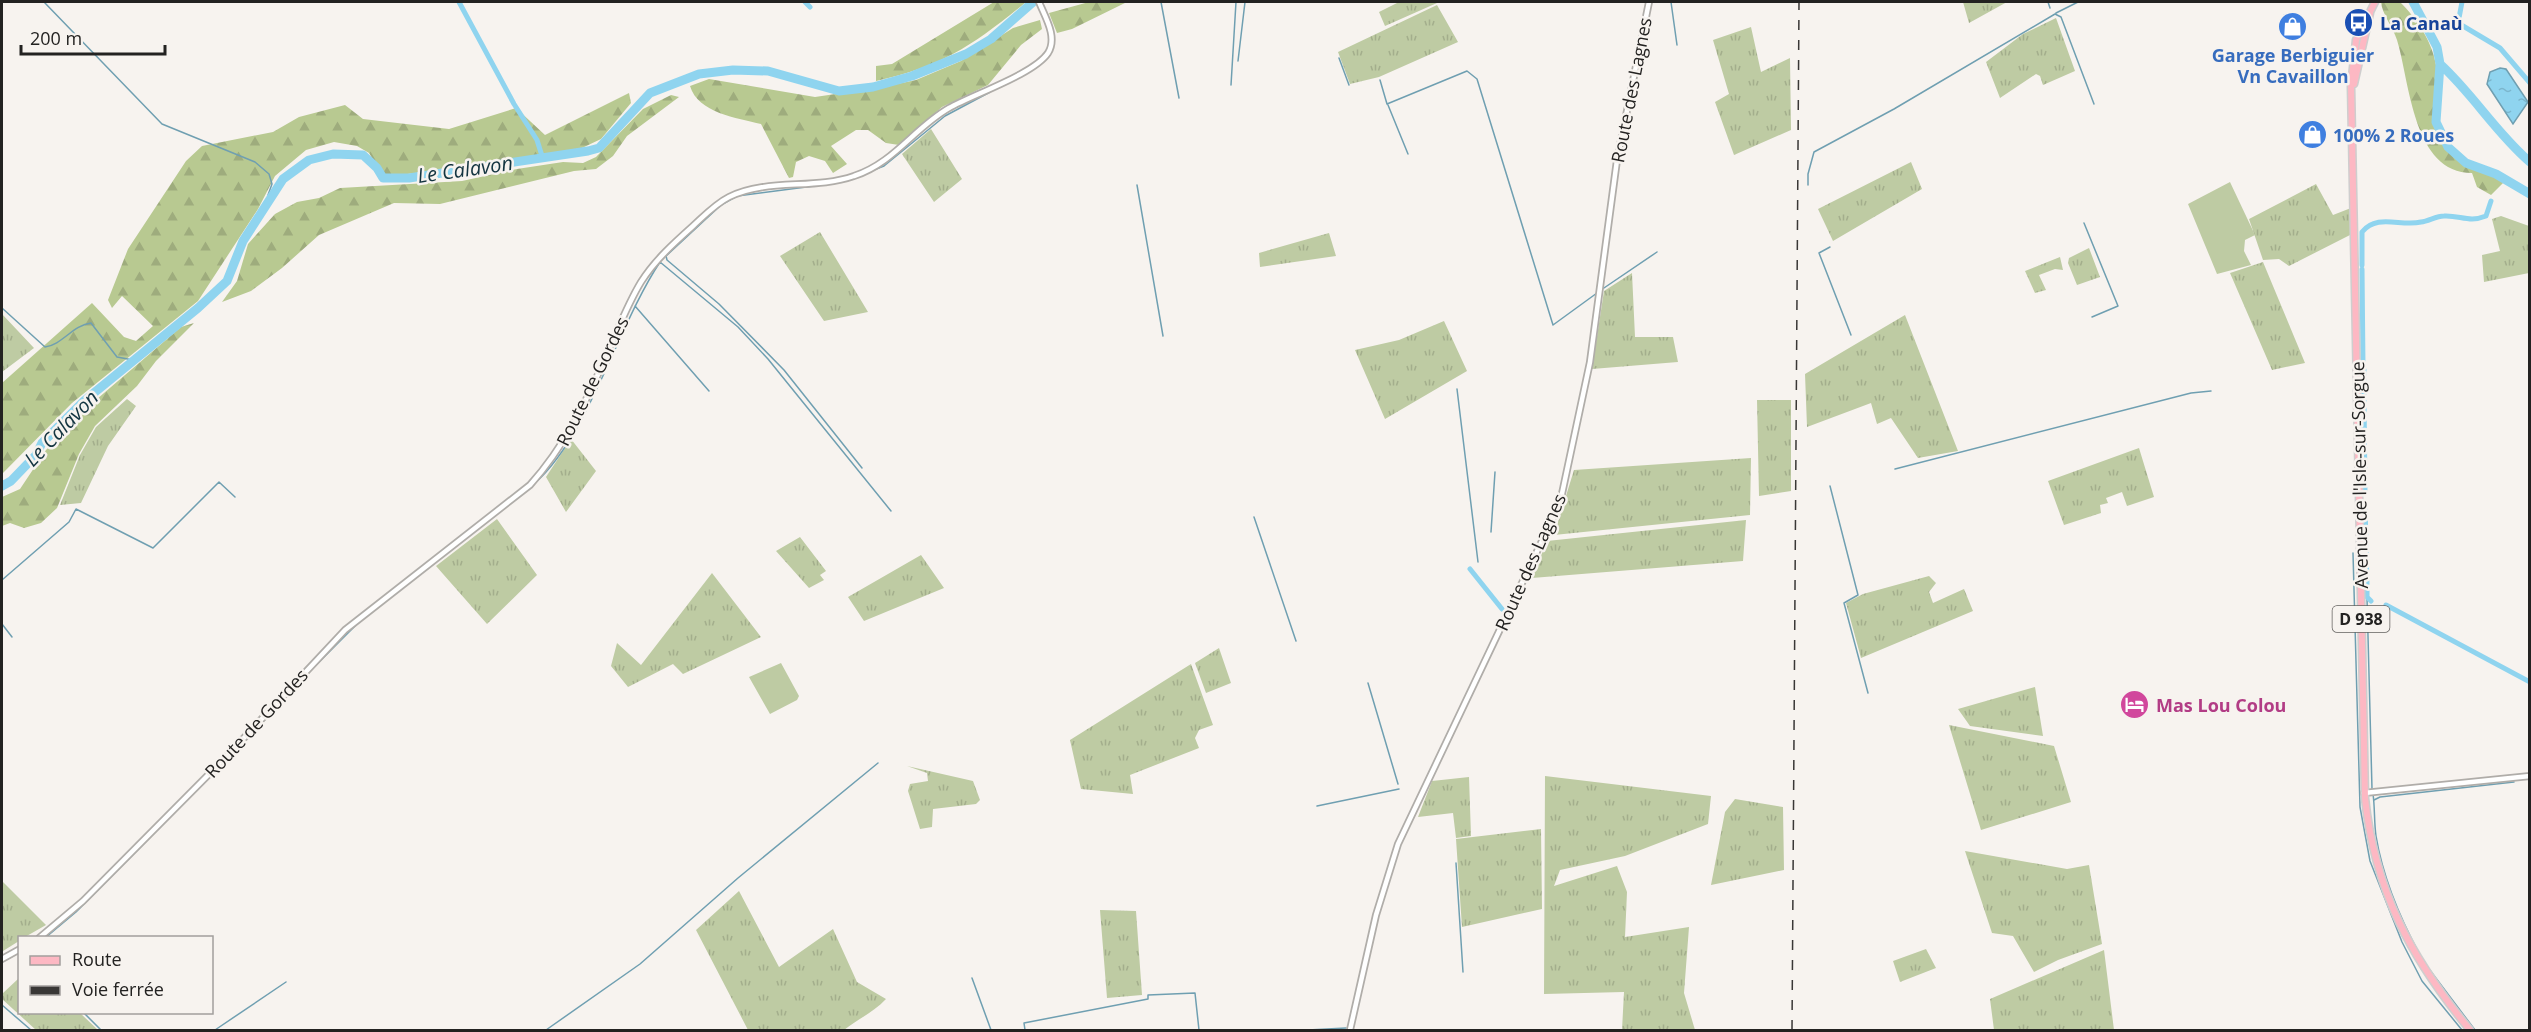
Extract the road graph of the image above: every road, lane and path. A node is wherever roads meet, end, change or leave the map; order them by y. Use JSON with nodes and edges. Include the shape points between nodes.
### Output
{"nodes":[{"id":1,"x":1039,"y":2,"type":"edge"},
{"id":2,"x":1649,"y":2,"type":"edge"},
{"id":3,"x":2374,"y":4,"type":"edge"},
{"id":4,"x":2529,"y":776,"type":"edge"},
{"id":5,"x":2364,"y":793,"type":"junction"},
{"id":6,"x":41,"y":936,"type":"edge"},
{"id":7,"x":18,"y":950,"type":"edge"},
{"id":8,"x":2,"y":959,"type":"edge"},
{"id":9,"x":1350,"y":1030,"type":"edge"},
{"id":10,"x":2470,"y":1030,"type":"edge"}],
"edges":[{"from":1,"to":6,"type":"street","name":"Route de Gordes","via":[[1052,44],[1031,68],[948,109],[880,165],[831,182],[737,194],[718,203],[686,232],[640,285],[572,428],[530,485],[345,630],[227,756],[83,901]]},
{"from":2,"to":9,"type":"street","name":"Route des Lagnes","via":[[1617,160],[1590,362],[1560,503],[1398,844],[1376,915]]},
{"from":3,"to":5,"type":"main road","name":"Avenue de l'Isle-sur-Sorgue","number":"D 938","via":[[2361,24],[2351,70]]},
{"from":4,"to":5,"type":"street"},
{"from":5,"to":10,"type":"main road","name":"Avenue de l'Isle-sur-Sorgue","number":"D 938","via":[[2376,863],[2398,924],[2431,981]]},
{"from":7,"to":8,"type":"street"}]}
